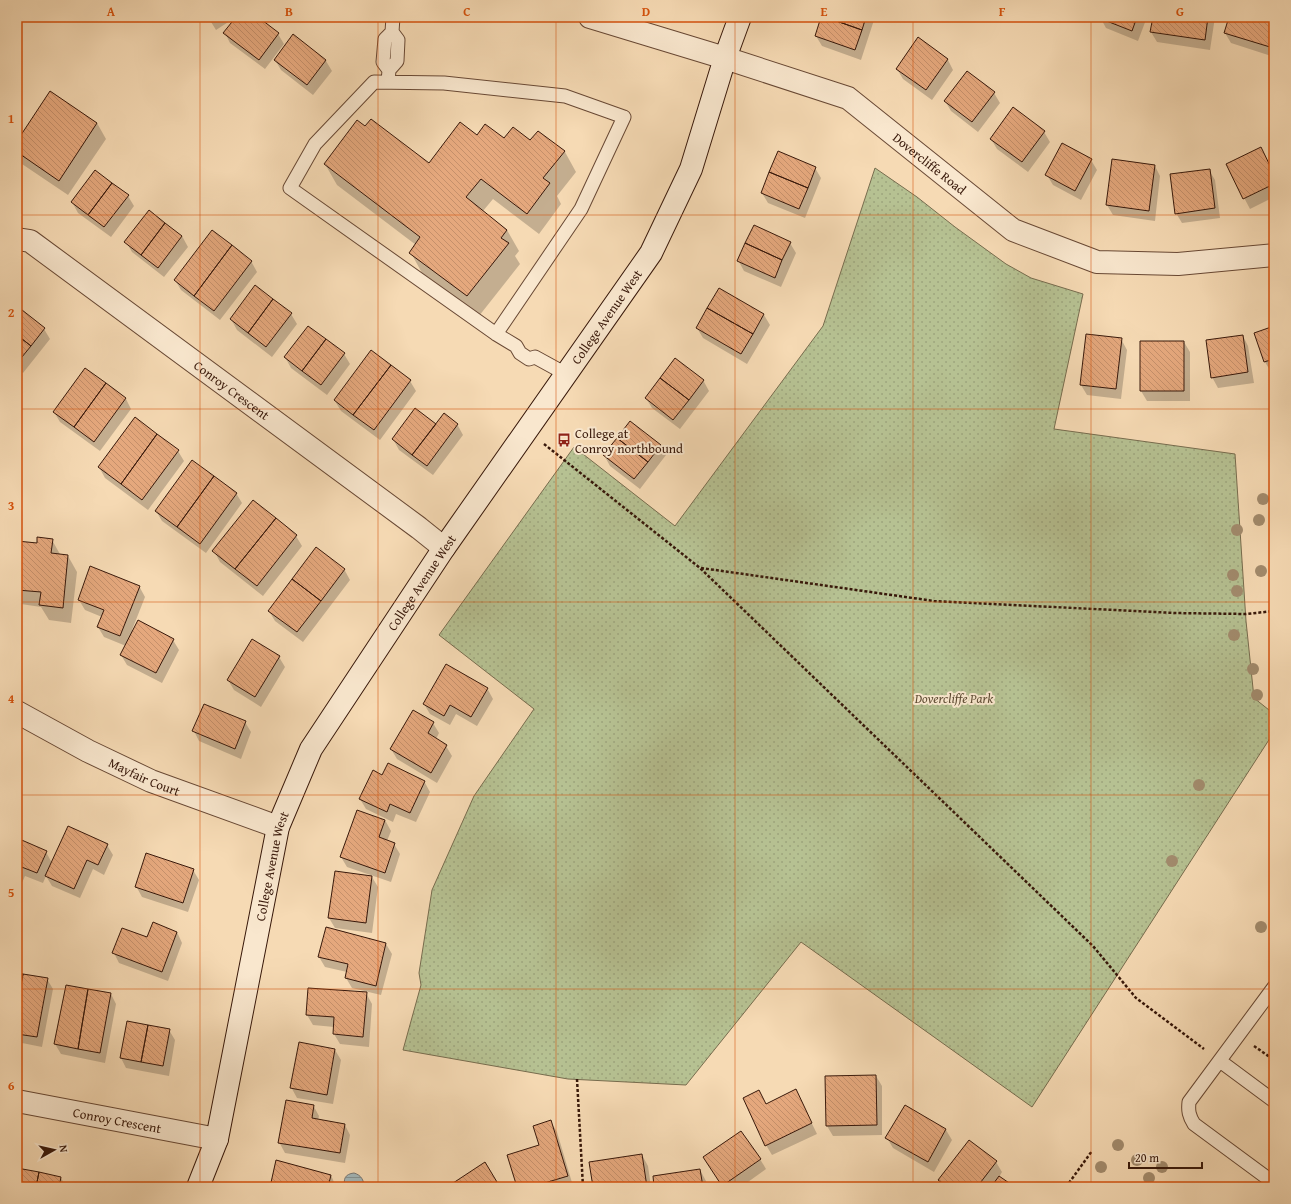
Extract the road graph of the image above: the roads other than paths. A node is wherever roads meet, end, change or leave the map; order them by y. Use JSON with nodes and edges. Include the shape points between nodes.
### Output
{"nodes":[{"id":1,"x":393,"y":17,"type":"edge"},
{"id":2,"x":590,"y":17,"type":"edge"},
{"id":3,"x":740,"y":17,"type":"edge"},
{"id":4,"x":725,"y":58,"type":"junction"},
{"id":5,"x":388,"y":76,"type":"junction"},
{"id":6,"x":17,"y":239,"type":"edge"},
{"id":7,"x":1274,"y":255,"type":"edge"},
{"id":8,"x":496,"y":334,"type":"junction"},
{"id":9,"x":566,"y":374,"type":"junction"},
{"id":10,"x":444,"y":548,"type":"junction"},
{"id":11,"x":17,"y":712,"type":"edge"},
{"id":12,"x":278,"y":827,"type":"junction"},
{"id":13,"x":1274,"y":987,"type":"edge"},
{"id":14,"x":1220,"y":1061,"type":"junction"},
{"id":15,"x":17,"y":1101,"type":"edge"},
{"id":16,"x":1274,"y":1101,"type":"edge"},
{"id":17,"x":217,"y":1139,"type":"junction"},
{"id":18,"x":1274,"y":1183,"type":"edge"},
{"id":19,"x":198,"y":1187,"type":"edge"}],
"edges":[{"from":1,"to":5,"type":"lane","via":[[392,32],[385,39],[383,62]]},
{"from":2,"to":4,"type":"street","name":"Dovercliffe Road"},
{"from":3,"to":4,"type":"street","name":"College Avenue West"},
{"from":4,"to":7,"type":"street","name":"Dovercliffe Road","via":[[848,98],[1013,230],[1096,262],[1178,264]]},
{"from":4,"to":9,"type":"street","name":"College Avenue West","via":[[690,169],[651,253]]},
{"from":5,"to":8,"type":"lane","via":[[374,82],[314,144],[290,188]]},
{"from":5,"to":8,"type":"lane","via":[[565,96],[624,118],[581,208]]},
{"from":6,"to":10,"type":"street","name":"Conroy Crescent","via":[[30,241]]},
{"from":8,"to":9,"type":"lane","via":[[516,346],[520,353],[529,358],[535,357]]},
{"from":9,"to":10,"type":"street","name":"College Avenue West"},
{"from":10,"to":12,"type":"street","name":"College Avenue West","via":[[311,749]]},
{"from":11,"to":12,"type":"street","name":"Mayfair Court","via":[[88,751],[151,781]]},
{"from":12,"to":17,"type":"street","name":"College Avenue West"},
{"from":13,"to":14,"type":"lane"},
{"from":14,"to":16,"type":"lane"},
{"from":14,"to":18,"type":"lane","via":[[1189,1102],[1190,1117],[1194,1124]]},
{"from":15,"to":17,"type":"street","name":"Conroy Crescent"},
{"from":17,"to":19,"type":"street","name":"College Avenue West"}]}
